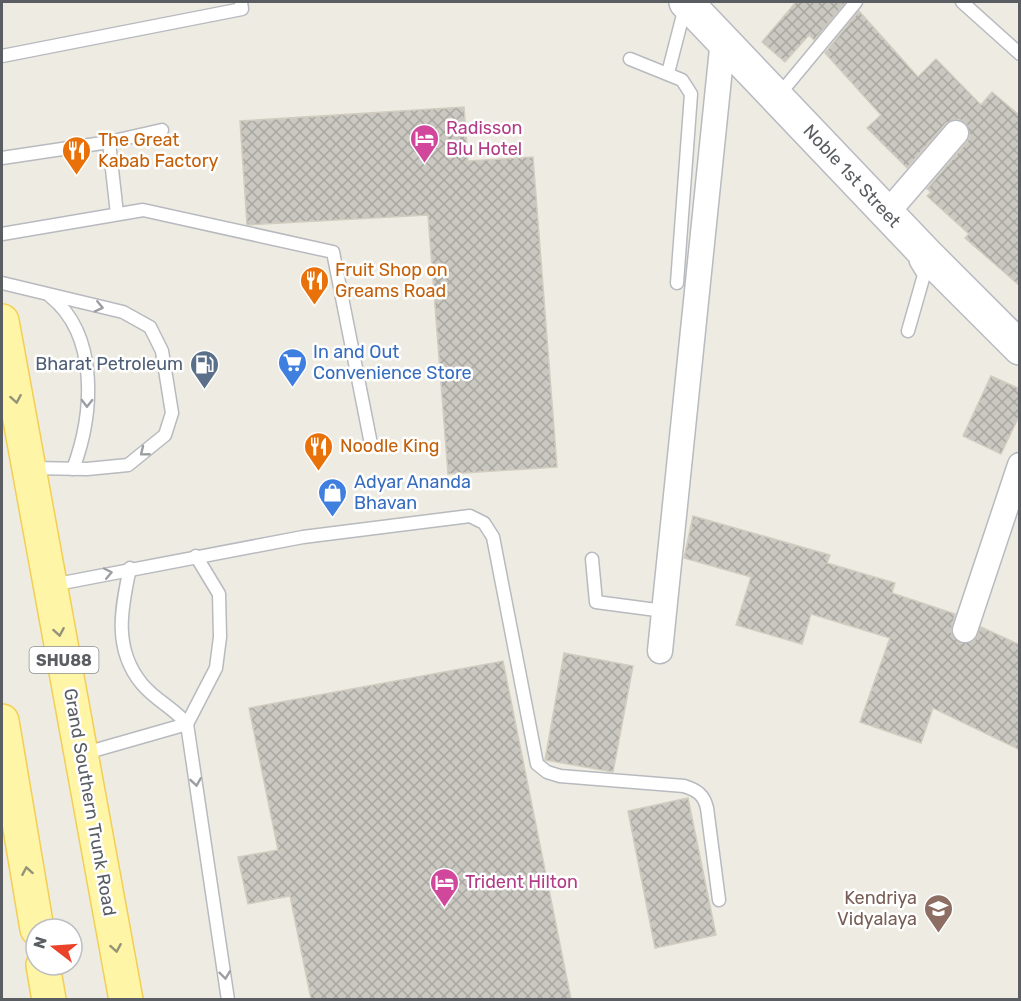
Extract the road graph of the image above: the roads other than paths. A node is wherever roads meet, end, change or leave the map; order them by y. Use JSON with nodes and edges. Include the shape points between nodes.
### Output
{"nodes":[{"id":1,"x":241,"y":2,"type":"edge"},
{"id":2,"x":686,"y":2,"type":"edge"},
{"id":3,"x":856,"y":2,"type":"edge"},
{"id":4,"x":962,"y":2,"type":"edge"},
{"id":5,"x":723,"y":39,"type":"junction"},
{"id":6,"x":1020,"y":54,"type":"edge"},
{"id":7,"x":2,"y":56,"type":"edge"},
{"id":8,"x":630,"y":59,"type":"dead end"},
{"id":9,"x":668,"y":73,"type":"junction"},
{"id":10,"x":777,"y":97,"type":"junction"},
{"id":11,"x":162,"y":130,"type":"dead end"},
{"id":12,"x":956,"y":133,"type":"dead end"},
{"id":13,"x":109,"y":142,"type":"junction"},
{"id":14,"x":2,"y":158,"type":"edge"},
{"id":15,"x":887,"y":213,"type":"junction"},
{"id":16,"x":117,"y":214,"type":"junction"},
{"id":17,"x":2,"y":234,"type":"edge"},
{"id":18,"x":917,"y":257,"type":"junction"},
{"id":19,"x":677,"y":283,"type":"dead end"},
{"id":20,"x":2,"y":284,"type":"edge"},
{"id":21,"x":47,"y":293,"type":"junction"},
{"id":22,"x":2,"y":321,"type":"edge"},
{"id":23,"x":908,"y":331,"type":"dead end"},
{"id":24,"x":1020,"y":348,"type":"edge"},
{"id":25,"x":371,"y":444,"type":"dead end"},
{"id":26,"x":1020,"y":465,"type":"edge"},
{"id":27,"x":28,"y":468,"type":"junction"},
{"id":28,"x":73,"y":469,"type":"junction"},
{"id":29,"x":196,"y":556,"type":"junction"},
{"id":30,"x":592,"y":559,"type":"dead end"},
{"id":31,"x":130,"y":568,"type":"junction"},
{"id":32,"x":51,"y":585,"type":"junction"},
{"id":33,"x":663,"y":610,"type":"junction"},
{"id":34,"x":965,"y":630,"type":"dead end"},
{"id":35,"x":660,"y":651,"type":"dead end"},
{"id":36,"x":2,"y":721,"type":"edge"},
{"id":37,"x":187,"y":724,"type":"junction"},
{"id":38,"x":81,"y":754,"type":"junction"},
{"id":39,"x":719,"y":900,"type":"dead end"},
{"id":40,"x":35,"y":917,"type":"edge"},
{"id":41,"x":45,"y":977,"type":"edge"},
{"id":42,"x":49,"y":999,"type":"edge"},
{"id":43,"x":126,"y":999,"type":"edge"},
{"id":44,"x":228,"y":999,"type":"edge"}],
"edges":[{"from":1,"to":7,"type":"lane","via":[[242,9]]},
{"from":2,"to":5,"type":"street","name":"Noble 1st Street"},
{"from":2,"to":9,"type":"lane"},
{"from":3,"to":10,"type":"lane"},
{"from":4,"to":6,"type":"lane"},
{"from":5,"to":10,"type":"street","name":"Noble 1st Street"},
{"from":5,"to":33,"type":"street"},
{"from":8,"to":9,"type":"lane"},
{"from":9,"to":19,"type":"lane","via":[[682,80],[691,94]]},
{"from":10,"to":15,"type":"street","name":"Noble 1st Street"},
{"from":11,"to":13,"type":"lane"},
{"from":12,"to":15,"type":"street"},
{"from":13,"to":14,"type":"lane"},
{"from":13,"to":16,"type":"lane"},
{"from":15,"to":18,"type":"street","name":"Noble 1st Street"},
{"from":16,"to":17,"type":"lane"},
{"from":16,"to":25,"type":"lane","via":[[143,210],[333,252]]},
{"from":18,"to":23,"type":"lane","via":[[924,275]]},
{"from":18,"to":24,"type":"street","name":"Noble 1st Street"},
{"from":20,"to":21,"type":"lane"},
{"from":21,"to":28,"type":"lane","one_way":true,"via":[[60,303],[79,335],[86,370],[88,407]]},
{"from":21,"to":28,"type":"lane","one_way":true,"via":[[123,312],[150,327],[162,351],[172,413],[165,435],[128,465]]},
{"from":22,"to":27,"type":"main road","name":"Grand Southern Trunk Road","number":"SHU88","one_way":true},
{"from":26,"to":34,"type":"street"},
{"from":27,"to":28,"type":"lane"},
{"from":27,"to":32,"type":"main road","name":"Grand Southern Trunk Road","number":"SHU88"},
{"from":29,"to":31,"type":"lane"},
{"from":29,"to":37,"type":"lane","via":[[219,594],[220,637],[216,668]]},
{"from":29,"to":39,"type":"lane","via":[[303,537],[470,516],[484,523],[493,537],[537,764],[560,776],[695,790],[705,798],[708,808]]},
{"from":30,"to":33,"type":"lane","via":[[596,602]]},
{"from":32,"to":31,"type":"lane","one_way":true},
{"from":31,"to":37,"type":"lane","via":[[120,634],[128,661],[142,684]]},
{"from":32,"to":38,"type":"main road","name":"Grand Southern Trunk Road","number":"SHU88","one_way":true},
{"from":33,"to":35,"type":"street"},
{"from":40,"to":36,"type":"main road","one_way":true},
{"from":37,"to":38,"type":"lane"},
{"from":37,"to":44,"type":"lane","one_way":true},
{"from":38,"to":43,"type":"main road","name":"Grand Southern Trunk Road","number":"SHU88","one_way":true},
{"from":41,"to":42,"type":"main road"}]}
